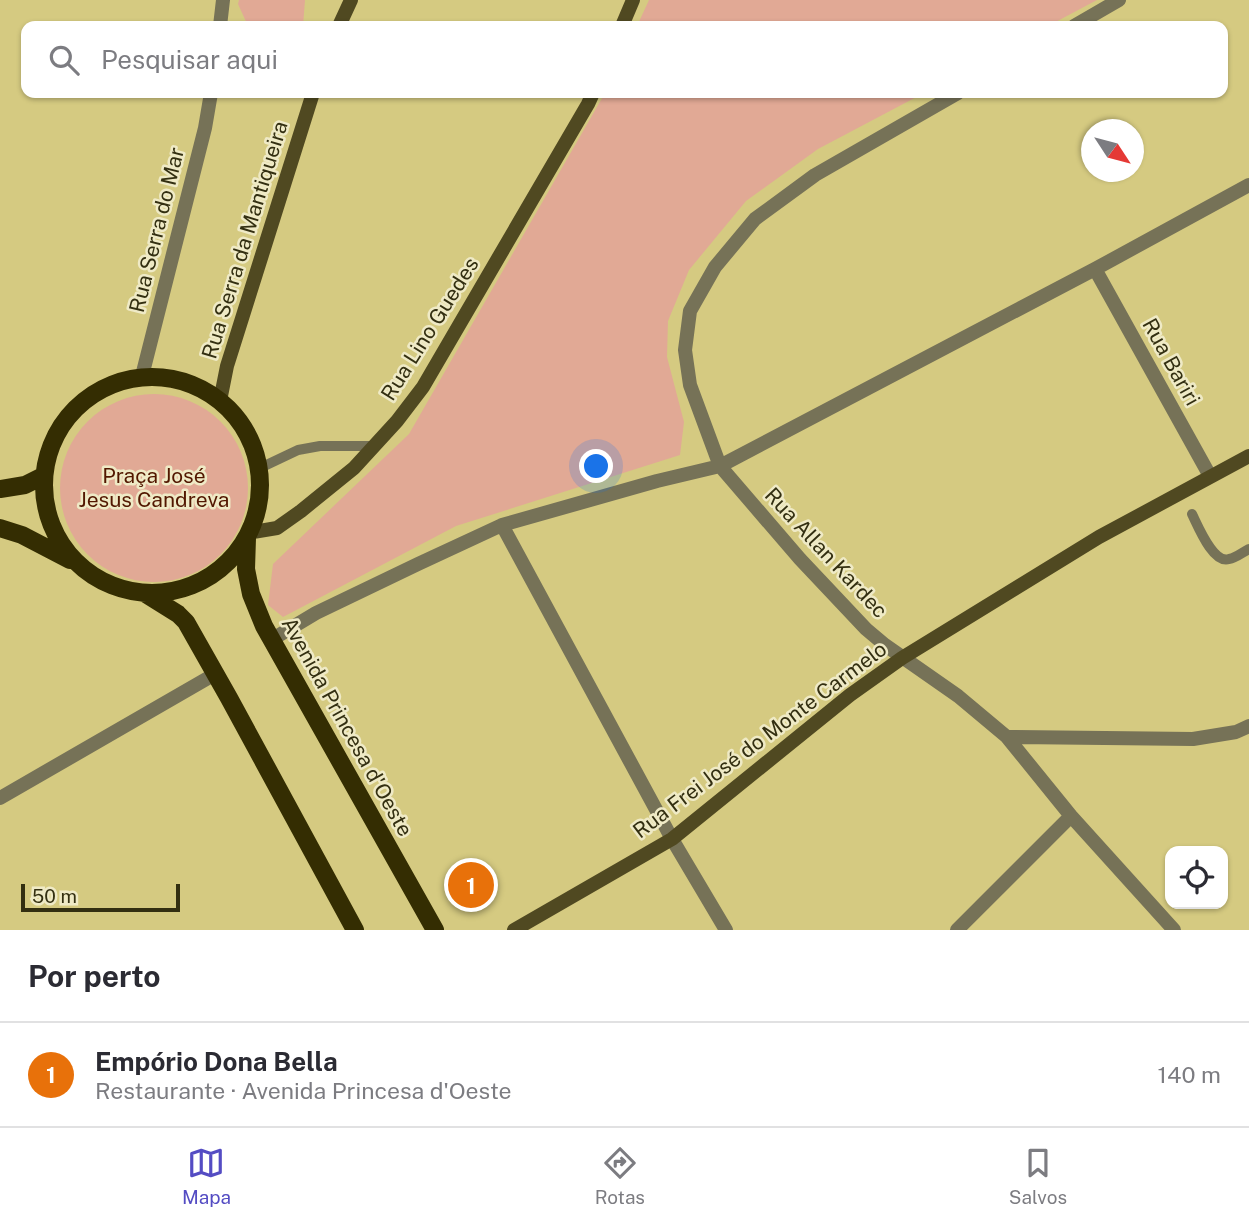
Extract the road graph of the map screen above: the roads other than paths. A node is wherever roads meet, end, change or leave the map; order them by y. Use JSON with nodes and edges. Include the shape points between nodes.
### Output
{"nodes":[{"id":1,"x":223,"y":0,"type":"edge"},
{"id":2,"x":351,"y":0,"type":"edge"},
{"id":3,"x":633,"y":0,"type":"edge"},
{"id":4,"x":1119,"y":0,"type":"edge"},
{"id":5,"x":221,"y":21,"type":"edge"},
{"id":6,"x":341,"y":21,"type":"edge"},
{"id":7,"x":624,"y":21,"type":"edge"},
{"id":8,"x":1083,"y":21,"type":"edge"},
{"id":9,"x":210,"y":98,"type":"edge"},
{"id":10,"x":311,"y":98,"type":"edge"},
{"id":11,"x":591,"y":98,"type":"edge"},
{"id":12,"x":949,"y":98,"type":"edge"},
{"id":13,"x":1249,"y":185,"type":"edge"},
{"id":14,"x":1095,"y":269,"type":"junction"},
{"id":15,"x":142,"y":376,"type":"junction"},
{"id":16,"x":220,"y":401,"type":"junction"},
{"id":17,"x":373,"y":446,"type":"junction"},
{"id":18,"x":1249,"y":456,"type":"edge"},
{"id":19,"x":720,"y":466,"type":"junction"},
{"id":20,"x":260,"y":468,"type":"junction"},
{"id":21,"x":43,"y":476,"type":"junction"},
{"id":22,"x":1210,"y":476,"type":"junction"},
{"id":23,"x":0,"y":489,"type":"edge"},
{"id":24,"x":1192,"y":514,"type":"dead end"},
{"id":25,"x":502,"y":525,"type":"junction"},
{"id":26,"x":0,"y":528,"type":"edge"},
{"id":27,"x":248,"y":536,"type":"junction"},
{"id":28,"x":1249,"y":549,"type":"edge"},
{"id":29,"x":76,"y":563,"type":"junction"},
{"id":30,"x":146,"y":594,"type":"junction"},
{"id":31,"x":271,"y":639,"type":"junction"},
{"id":32,"x":902,"y":658,"type":"junction"},
{"id":33,"x":215,"y":674,"type":"junction"},
{"id":34,"x":1249,"y":726,"type":"edge"},
{"id":35,"x":1007,"y":737,"type":"junction"},
{"id":36,"x":0,"y":798,"type":"edge"},
{"id":37,"x":1071,"y":817,"type":"junction"},
{"id":38,"x":672,"y":839,"type":"junction"},
{"id":39,"x":355,"y":930,"type":"edge"},
{"id":40,"x":435,"y":930,"type":"edge"},
{"id":41,"x":514,"y":930,"type":"edge"},
{"id":42,"x":726,"y":930,"type":"edge"},
{"id":43,"x":957,"y":930,"type":"edge"},
{"id":44,"x":1174,"y":930,"type":"edge"}],
"edges":[{"from":1,"to":5,"type":"street"},
{"from":2,"to":6,"type":"main road"},
{"from":3,"to":7,"type":"main road"},
{"from":4,"to":8,"type":"street"},
{"from":9,"to":15,"type":"street","name":"Rua Serra do Mar"},
{"from":10,"to":16,"type":"main road","name":"Rua Serra da Mantiqueira"},
{"from":11,"to":17,"type":"main road","name":"Rua Lino Guedes","via":[[423,387]]},
{"from":12,"to":19,"type":"street","name":"Rua Allan Kardec","via":[[815,174],[755,219],[715,267],[690,311],[685,350],[690,385]]},
{"from":13,"to":14,"type":"street"},
{"from":14,"to":19,"type":"street"},
{"from":14,"to":22,"type":"street","name":"Rua Bariri"},
{"from":15,"to":16,"type":"main road","via":[[173,377],[202,387]]},
{"from":15,"to":21,"type":"main road","via":[[112,383],[86,398],[65,420],[50,446]]},
{"from":16,"to":20,"type":"main road","via":[[243,424]]},
{"from":17,"to":20,"type":"lane","via":[[298,450]]},
{"from":17,"to":27,"type":"main road","name":"Rua Lino Guedes","via":[[301,512],[278,528]]},
{"from":18,"to":22,"type":"main road","name":"Rua Frei José do Monte Carmelo"},
{"from":19,"to":25,"type":"street"},
{"from":19,"to":32,"type":"street","name":"Rua Allan Kardec","via":[[866,629]]},
{"from":20,"to":27,"type":"main road","via":[[261,492]]},
{"from":21,"to":23,"type":"main road"},
{"from":21,"to":29,"type":"main road","via":[[46,508],[57,537]]},
{"from":22,"to":32,"type":"main road","name":"Rua Frei José do Monte Carmelo","via":[[1099,537]]},
{"from":24,"to":28,"type":"lane","via":[[1221,560]]},
{"from":25,"to":31,"type":"street"},
{"from":25,"to":38,"type":"street"},
{"from":26,"to":29,"type":"main road"},
{"from":27,"to":30,"type":"main road","via":[[228,562],[204,580],[176,591]]},
{"from":27,"to":31,"type":"main road","name":"Avenida Princesa d'Oeste","via":[[246,569],[251,594]]},
{"from":29,"to":30,"type":"main road","via":[[96,579]]},
{"from":30,"to":33,"type":"main road","via":[[186,622]]},
{"from":31,"to":40,"type":"main road","name":"Avenida Princesa d'Oeste"},
{"from":32,"to":35,"type":"street","name":"Rua Allan Kardec"},
{"from":32,"to":38,"type":"main road","name":"Rua Frei José do Monte Carmelo"},
{"from":33,"to":36,"type":"street"},
{"from":33,"to":39,"type":"main road"},
{"from":34,"to":35,"type":"street","via":[[1193,739]]},
{"from":35,"to":37,"type":"street","name":"Rua Allan Kardec"},
{"from":37,"to":43,"type":"street"},
{"from":37,"to":44,"type":"street","name":"Rua Allan Kardec"},
{"from":38,"to":41,"type":"main road","name":"Rua Frei José do Monte Carmelo"},
{"from":38,"to":42,"type":"street"}]}
